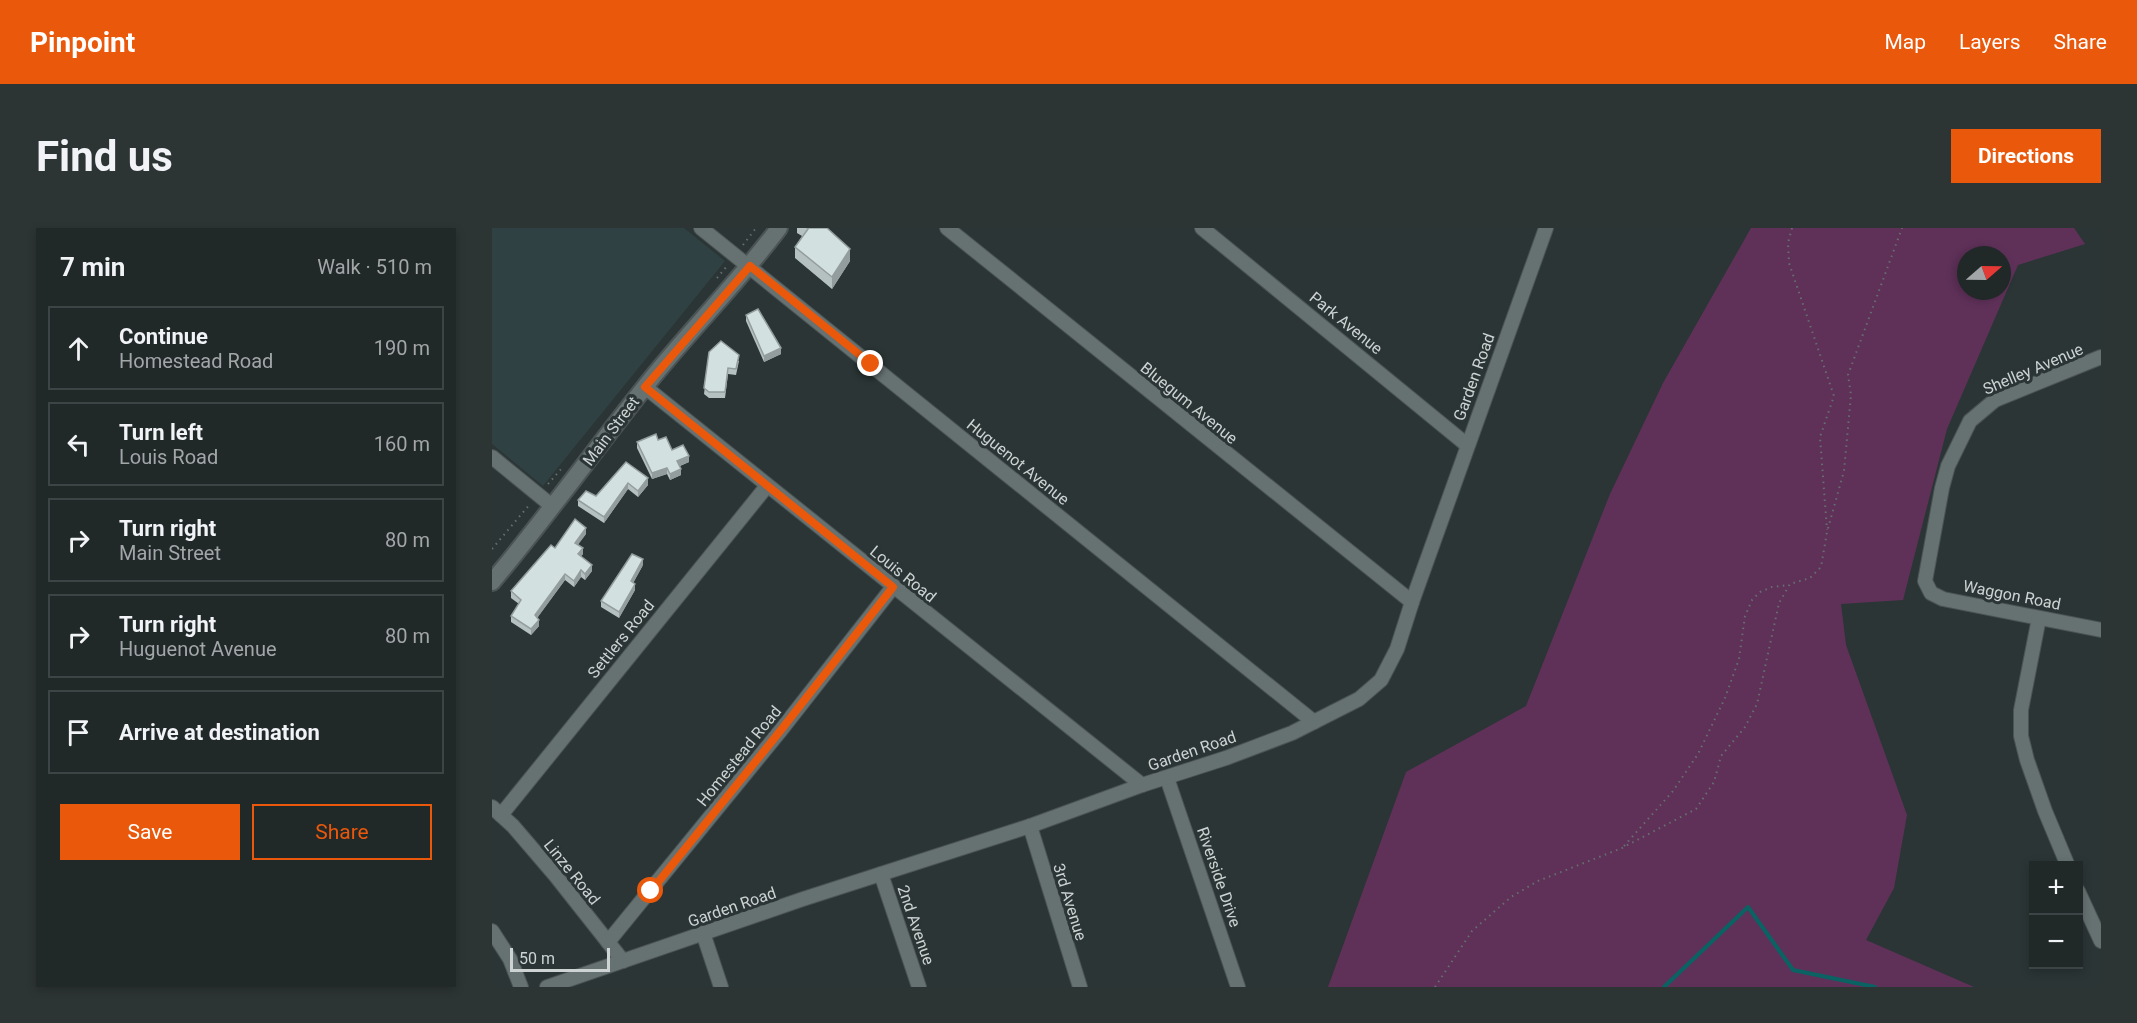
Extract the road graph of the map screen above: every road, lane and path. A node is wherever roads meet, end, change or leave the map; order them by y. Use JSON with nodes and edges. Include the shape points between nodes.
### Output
{"nodes":[{"id":1,"x":701,"y":228,"type":"edge"},
{"id":2,"x":756,"y":228,"type":"edge"},
{"id":3,"x":779,"y":228,"type":"edge"},
{"id":4,"x":947,"y":228,"type":"edge"},
{"id":5,"x":1202,"y":228,"type":"edge"},
{"id":6,"x":1546,"y":228,"type":"edge"},
{"id":7,"x":1792,"y":228,"type":"edge"},
{"id":8,"x":1902,"y":228,"type":"edge"},
{"id":9,"x":735,"y":255,"type":"junction"},
{"id":10,"x":750,"y":266,"type":"junction"},
{"id":11,"x":2101,"y":357,"type":"edge"},
{"id":12,"x":645,"y":387,"type":"junction"},
{"id":13,"x":1467,"y":445,"type":"junction"},
{"id":14,"x":492,"y":457,"type":"edge"},
{"id":15,"x":767,"y":486,"type":"junction"},
{"id":16,"x":552,"y":506,"type":"junction"},
{"id":17,"x":1827,"y":532,"type":"junction"},
{"id":18,"x":1925,"y":581,"type":"joint"},
{"id":19,"x":492,"y":582,"type":"edge"},
{"id":20,"x":1790,"y":585,"type":"junction"},
{"id":21,"x":893,"y":587,"type":"junction"},
{"id":22,"x":1412,"y":602,"type":"junction"},
{"id":23,"x":2039,"y":618,"type":"junction"},
{"id":24,"x":2101,"y":630,"type":"edge"},
{"id":25,"x":1314,"y":722,"type":"junction"},
{"id":26,"x":1167,"y":778,"type":"junction"},
{"id":27,"x":1142,"y":785,"type":"junction"},
{"id":28,"x":497,"y":811,"type":"edge"},
{"id":29,"x":1030,"y":826,"type":"junction"},
{"id":30,"x":1622,"y":848,"type":"junction"},
{"id":31,"x":2066,"y":861,"type":"edge"},
{"id":32,"x":881,"y":874,"type":"junction"},
{"id":33,"x":2083,"y":900,"type":"edge"},
{"id":34,"x":492,"y":932,"type":"edge"},
{"id":35,"x":704,"y":933,"type":"junction"},
{"id":36,"x":2101,"y":941,"type":"edge"},
{"id":37,"x":608,"y":942,"type":"junction"},
{"id":38,"x":623,"y":961,"type":"junction"},
{"id":39,"x":521,"y":987,"type":"edge"},
{"id":40,"x":547,"y":987,"type":"edge"},
{"id":41,"x":721,"y":987,"type":"edge"},
{"id":42,"x":919,"y":987,"type":"edge"},
{"id":43,"x":1080,"y":987,"type":"edge"},
{"id":44,"x":1238,"y":987,"type":"edge"},
{"id":45,"x":1435,"y":987,"type":"edge"}],
"edges":[{"from":1,"to":9,"type":"street","name":"Huguenot Avenue"},
{"from":2,"to":9,"type":"path"},
{"from":3,"to":10,"type":"street","name":"Main Street"},
{"from":4,"to":22,"type":"street","name":"Bluegum Avenue"},
{"from":5,"to":13,"type":"street","name":"Park Avenue"},
{"from":6,"to":13,"type":"street","name":"Garden Road"},
{"from":7,"to":17,"type":"path","via":[[1789,263],[1834,396],[1820,437]]},
{"from":8,"to":17,"type":"path","via":[[1848,375],[1851,395],[1844,471]]},
{"from":9,"to":10,"type":"street","name":"Huguenot Avenue"},
{"from":10,"to":12,"type":"street","name":"Main Street"},
{"from":10,"to":25,"type":"street","name":"Huguenot Avenue"},
{"from":11,"to":18,"type":"street","name":"Shelley Avenue","via":[[1995,400],[1970,421],[1941,488]]},
{"from":12,"to":15,"type":"street","name":"Louis Road"},
{"from":12,"to":16,"type":"street","name":"Main Street"},
{"from":13,"to":22,"type":"street","name":"Garden Road"},
{"from":14,"to":16,"type":"street"},
{"from":15,"to":21,"type":"street","name":"Louis Road"},
{"from":15,"to":28,"type":"street","name":"Settlers Road"},
{"from":16,"to":19,"type":"street","name":"Main Street"},
{"from":17,"to":20,"type":"path","via":[[1821,567],[1810,579]]},
{"from":18,"to":23,"type":"street","name":"Waggon Road","via":[[1935,597]]},
{"from":20,"to":30,"type":"path","via":[[1760,592],[1752,600],[1745,616],[1739,659],[1698,754],[1673,791]]},
{"from":20,"to":30,"type":"path","via":[[1779,603],[1757,704],[1745,727],[1721,756],[1714,782],[1695,809]]},
{"from":21,"to":27,"type":"street","name":"Louis Road"},
{"from":21,"to":37,"type":"street","name":"Homestead Road"},
{"from":22,"to":25,"type":"street","name":"Garden Road","via":[[1393,658],[1381,680],[1359,699]]},
{"from":23,"to":24,"type":"street","name":"Waggon Road"},
{"from":23,"to":31,"type":"street","via":[[2021,710],[2021,736],[2041,801]]},
{"from":25,"to":26,"type":"street","name":"Garden Road","via":[[1265,744]]},
{"from":26,"to":27,"type":"street","name":"Garden Road"},
{"from":26,"to":44,"type":"street","name":"Riverside Drive"},
{"from":27,"to":29,"type":"street","name":"Garden Road"},
{"from":28,"to":37,"type":"street","name":"Linze Road"},
{"from":29,"to":32,"type":"street","name":"Garden Road"},
{"from":29,"to":43,"type":"street","name":"3rd Avenue"},
{"from":30,"to":45,"type":"path","via":[[1538,880],[1512,897],[1472,931]]},
{"from":32,"to":35,"type":"street","name":"Garden Road"},
{"from":32,"to":42,"type":"street","name":"2nd Avenue"},
{"from":33,"to":36,"type":"street"},
{"from":34,"to":39,"type":"street","via":[[510,959]]},
{"from":35,"to":38,"type":"street","name":"Garden Road"},
{"from":35,"to":41,"type":"street"},
{"from":37,"to":38,"type":"street","name":"Linze Road"},
{"from":38,"to":40,"type":"street","name":"Garden Road"}]}
